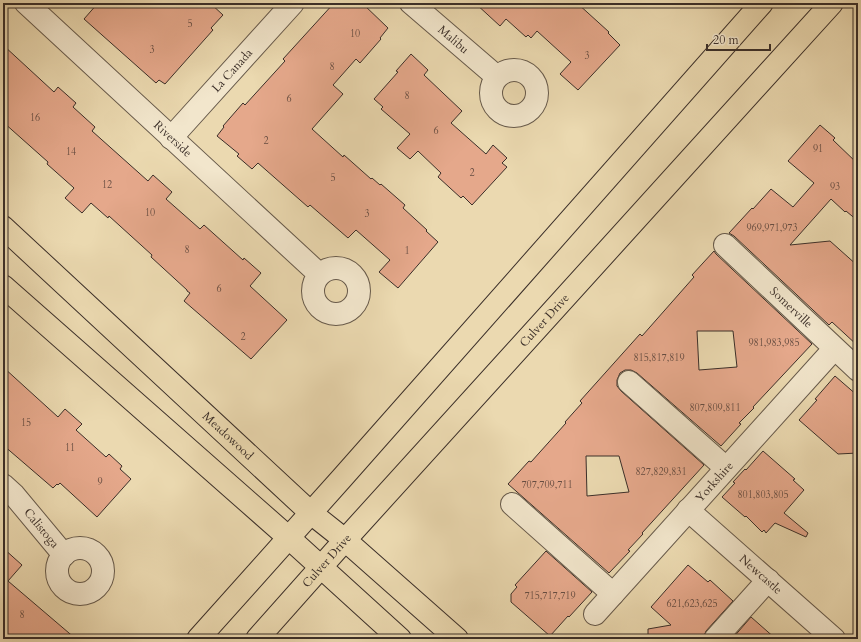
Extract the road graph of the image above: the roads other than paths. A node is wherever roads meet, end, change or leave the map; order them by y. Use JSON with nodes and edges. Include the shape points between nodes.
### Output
{"nodes":[{"id":1,"x":26,"y":3,"type":"edge"},
{"id":2,"x":293,"y":3,"type":"edge"},
{"id":3,"x":411,"y":3,"type":"edge"},
{"id":4,"x":762,"y":3,"type":"edge"},
{"id":5,"x":832,"y":3,"type":"edge"},
{"id":6,"x":496,"y":76,"type":"dead end"},
{"id":7,"x":171,"y":138,"type":"junction"},
{"id":8,"x":3,"y":227,"type":"edge"},
{"id":9,"x":725,"y":245,"type":"dead end"},
{"id":10,"x":319,"y":274,"type":"dead end"},
{"id":11,"x":3,"y":286,"type":"edge"},
{"id":12,"x":834,"y":349,"type":"junction"},
{"id":13,"x":858,"y":370,"type":"edge"},
{"id":14,"x":629,"y":382,"type":"dead end"},
{"id":15,"x":726,"y":468,"type":"junction"},
{"id":16,"x":3,"y":485,"type":"edge"},
{"id":17,"x":512,"y":504,"type":"dead end"},
{"id":18,"x":688,"y":510,"type":"junction"},
{"id":19,"x":311,"y":513,"type":"junction"},
{"id":20,"x":289,"y":538,"type":"junction"},
{"id":21,"x":345,"y":540,"type":"junction"},
{"id":22,"x":64,"y":555,"type":"dead end"},
{"id":23,"x":321,"y":568,"type":"junction"},
{"id":24,"x":768,"y":580,"type":"junction"},
{"id":25,"x":613,"y":594,"type":"junction"},
{"id":26,"x":595,"y":614,"type":"dead end"},
{"id":27,"x":198,"y":639,"type":"edge"},
{"id":28,"x":257,"y":639,"type":"edge"},
{"id":29,"x":400,"y":639,"type":"edge"},
{"id":30,"x":457,"y":639,"type":"edge"},
{"id":31,"x":715,"y":639,"type":"edge"},
{"id":32,"x":834,"y":639,"type":"edge"}],
"edges":[{"from":1,"to":7,"type":"street","name":"Riverside"},
{"from":2,"to":7,"type":"street","name":"La Canada"},
{"from":3,"to":6,"type":"street","name":"Malibu"},
{"from":4,"to":19,"type":"main road"},
{"from":5,"to":21,"type":"main road","name":"Culver Drive"},
{"from":7,"to":10,"type":"street","name":"Riverside"},
{"from":8,"to":19,"type":"main road","name":"Meadowood"},
{"from":9,"to":12,"type":"street","name":"Somerville"},
{"from":11,"to":20,"type":"main road"},
{"from":12,"to":13,"type":"street","name":"Somerville"},
{"from":12,"to":15,"type":"street","name":"Yorkshire"},
{"from":14,"to":15,"type":"street"},
{"from":15,"to":18,"type":"street","name":"Yorkshire"},
{"from":16,"to":22,"type":"street","name":"Calistoga"},
{"from":17,"to":25,"type":"street"},
{"from":18,"to":24,"type":"street","name":"Newcastle"},
{"from":18,"to":25,"type":"street","name":"Yorkshire"},
{"from":19,"to":20,"type":"main road"},
{"from":19,"to":21,"type":"main road","name":"Meadowood"},
{"from":20,"to":23,"type":"main road"},
{"from":20,"to":27,"type":"main road"},
{"from":21,"to":23,"type":"main road","name":"Culver Drive"},
{"from":21,"to":30,"type":"main road","name":"Meadowood"},
{"from":23,"to":28,"type":"main road","name":"Culver Drive"},
{"from":23,"to":29,"type":"main road"},
{"from":24,"to":31,"type":"street"},
{"from":24,"to":32,"type":"street","name":"Newcastle"},
{"from":25,"to":26,"type":"street","name":"Yorkshire"}]}
